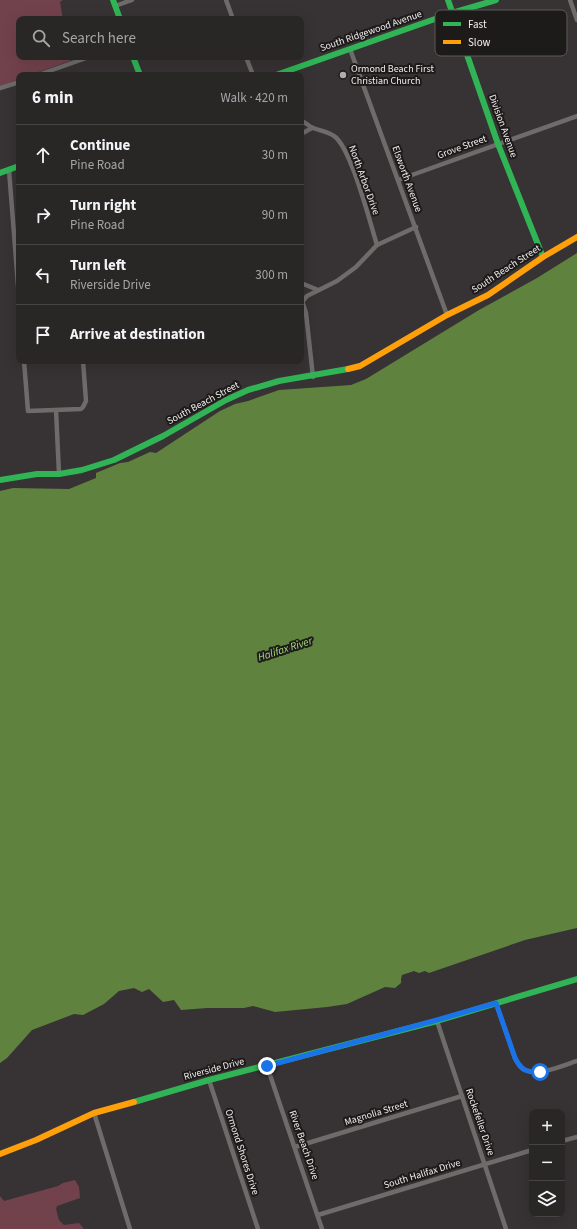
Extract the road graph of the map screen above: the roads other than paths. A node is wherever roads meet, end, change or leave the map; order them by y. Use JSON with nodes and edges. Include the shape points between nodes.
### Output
{"nodes":[{"id":1,"x":132,"y":0,"type":"edge"},
{"id":2,"x":226,"y":0,"type":"edge"},
{"id":3,"x":448,"y":0,"type":"edge"},
{"id":4,"x":496,"y":0,"type":"edge"},
{"id":5,"x":570,"y":0,"type":"edge"},
{"id":6,"x":114,"y":3,"type":"edge"},
{"id":7,"x":451,"y":10,"type":"edge"},
{"id":8,"x":462,"y":10,"type":"edge"},
{"id":9,"x":119,"y":16,"type":"edge"},
{"id":10,"x":232,"y":16,"type":"edge"},
{"id":11,"x":435,"y":19,"type":"edge"},
{"id":12,"x":577,"y":20,"type":"edge"},
{"id":13,"x":350,"y":49,"type":"junction"},
{"id":14,"x":467,"y":56,"type":"edge"},
{"id":15,"x":80,"y":60,"type":"edge"},
{"id":16,"x":134,"y":60,"type":"edge"},
{"id":17,"x":247,"y":60,"type":"edge"},
{"id":18,"x":46,"y":72,"type":"edge"},
{"id":19,"x":139,"y":72,"type":"edge"},
{"id":20,"x":252,"y":72,"type":"edge"},
{"id":21,"x":289,"y":72,"type":"edge"},
{"id":22,"x":16,"y":83,"type":"edge"},
{"id":23,"x":0,"y":88,"type":"edge"},
{"id":24,"x":577,"y":116,"type":"edge"},
{"id":25,"x":304,"y":122,"type":"edge"},
{"id":26,"x":312,"y":128,"type":"junction"},
{"id":27,"x":304,"y":132,"type":"edge"},
{"id":28,"x":498,"y":144,"type":"junction"},
{"id":29,"x":16,"y":167,"type":"edge"},
{"id":30,"x":9,"y":170,"type":"junction"},
{"id":31,"x":0,"y":173,"type":"edge"},
{"id":32,"x":398,"y":180,"type":"junction"},
{"id":33,"x":416,"y":227,"type":"junction"},
{"id":34,"x":577,"y":237,"type":"edge"},
{"id":35,"x":377,"y":245,"type":"junction"},
{"id":36,"x":543,"y":258,"type":"junction"},
{"id":37,"x":16,"y":260,"type":"edge"},
{"id":38,"x":304,"y":284,"type":"edge"},
{"id":39,"x":318,"y":290,"type":"junction"},
{"id":40,"x":304,"y":298,"type":"edge"},
{"id":41,"x":304,"y":306,"type":"edge"},
{"id":42,"x":447,"y":315,"type":"junction"},
{"id":43,"x":24,"y":364,"type":"edge"},
{"id":44,"x":83,"y":364,"type":"edge"},
{"id":45,"x":313,"y":376,"type":"junction"},
{"id":46,"x":56,"y":410,"type":"junction"},
{"id":47,"x":59,"y":474,"type":"junction"},
{"id":48,"x":0,"y":480,"type":"edge"},
{"id":49,"x":577,"y":979,"type":"edge"},
{"id":50,"x":496,"y":1003,"type":"junction"},
{"id":51,"x":437,"y":1020,"type":"junction"},
{"id":52,"x":577,"y":1061,"type":"edge"},
{"id":53,"x":267,"y":1066,"type":"junction"},
{"id":54,"x":209,"y":1080,"type":"junction"},
{"id":55,"x":462,"y":1096,"type":"junction"},
{"id":56,"x":94,"y":1113,"type":"junction"},
{"id":57,"x":577,"y":1137,"type":"edge"},
{"id":58,"x":565,"y":1140,"type":"edge"},
{"id":59,"x":295,"y":1147,"type":"junction"},
{"id":60,"x":529,"y":1151,"type":"edge"},
{"id":61,"x":0,"y":1154,"type":"edge"},
{"id":62,"x":485,"y":1164,"type":"junction"},
{"id":63,"x":318,"y":1215,"type":"junction"},
{"id":64,"x":130,"y":1229,"type":"edge"},
{"id":65,"x":258,"y":1229,"type":"edge"},
{"id":66,"x":322,"y":1229,"type":"edge"},
{"id":67,"x":506,"y":1229,"type":"edge"}],
"edges":[{"from":1,"to":6,"type":"street"},
{"from":2,"to":10,"type":"street"},
{"from":3,"to":7,"type":"street","name":"Division Avenue"},
{"from":4,"to":8,"type":"street","name":"South Ridgewood Avenue"},
{"from":5,"to":12,"type":"street"},
{"from":6,"to":9,"type":"street"},
{"from":11,"to":13,"type":"street","name":"South Ridgewood Avenue"},
{"from":13,"to":21,"type":"street","name":"South Ridgewood Avenue"},
{"from":13,"to":32,"type":"street","name":"Elsworth Avenue"},
{"from":14,"to":28,"type":"street","name":"Division Avenue"},
{"from":15,"to":18,"type":"street"},
{"from":16,"to":19,"type":"street"},
{"from":17,"to":20,"type":"street"},
{"from":22,"to":23,"type":"street"},
{"from":24,"to":28,"type":"street","name":"Grove Street"},
{"from":25,"to":26,"type":"street","name":"North Arbor Drive"},
{"from":26,"to":27,"type":"street"},
{"from":26,"to":35,"type":"street","name":"North Arbor Drive","via":[[335,136],[343,146]]},
{"from":28,"to":32,"type":"street","name":"Grove Street"},
{"from":28,"to":36,"type":"street","name":"Division Avenue"},
{"from":29,"to":30,"type":"street"},
{"from":30,"to":31,"type":"street"},
{"from":30,"to":37,"type":"street"},
{"from":32,"to":33,"type":"street","name":"Elsworth Avenue"},
{"from":33,"to":35,"type":"street"},
{"from":33,"to":42,"type":"street","name":"Elsworth Avenue"},
{"from":34,"to":36,"type":"street","name":"South Beach Street"},
{"from":35,"to":39,"type":"street","via":[[356,267],[337,281]]},
{"from":36,"to":42,"type":"street","name":"South Beach Street","via":[[488,294]]},
{"from":38,"to":39,"type":"street"},
{"from":39,"to":40,"type":"street"},
{"from":41,"to":45,"type":"street"},
{"from":42,"to":45,"type":"street","name":"South Beach Street","via":[[360,366]]},
{"from":43,"to":46,"type":"street","via":[[28,411]]},
{"from":44,"to":46,"type":"street","via":[[86,401],[84,407]]},
{"from":45,"to":47,"type":"street","name":"South Beach Street","via":[[279,381],[248,390],[114,460]]},
{"from":46,"to":47,"type":"street"},
{"from":47,"to":48,"type":"street","name":"South Beach Street","via":[[37,474]]},
{"from":49,"to":50,"type":"street","name":"Riverside Drive"},
{"from":50,"to":51,"type":"street","name":"Riverside Drive"},
{"from":50,"to":52,"type":"street","via":[[515,1058],[525,1071],[540,1072]]},
{"from":51,"to":53,"type":"street","name":"Riverside Drive"},
{"from":51,"to":55,"type":"street","name":"Rockefeller Drive"},
{"from":53,"to":54,"type":"street","name":"Riverside Drive"},
{"from":53,"to":59,"type":"street","name":"River Beach Drive"},
{"from":54,"to":56,"type":"street","name":"Riverside Drive"},
{"from":54,"to":65,"type":"street","name":"Ormond Shores Drive"},
{"from":55,"to":59,"type":"street","name":"Magnolia Street"},
{"from":55,"to":62,"type":"street","name":"Rockefeller Drive"},
{"from":56,"to":61,"type":"street","name":"Riverside Drive"},
{"from":56,"to":64,"type":"street"},
{"from":57,"to":58,"type":"street"},
{"from":59,"to":63,"type":"street","name":"River Beach Drive"},
{"from":60,"to":62,"type":"street","name":"South Halifax Drive"},
{"from":62,"to":63,"type":"street","name":"South Halifax Drive"},
{"from":62,"to":67,"type":"street","name":"Rockefeller Drive"},
{"from":63,"to":66,"type":"street","name":"River Beach Drive"}]}
